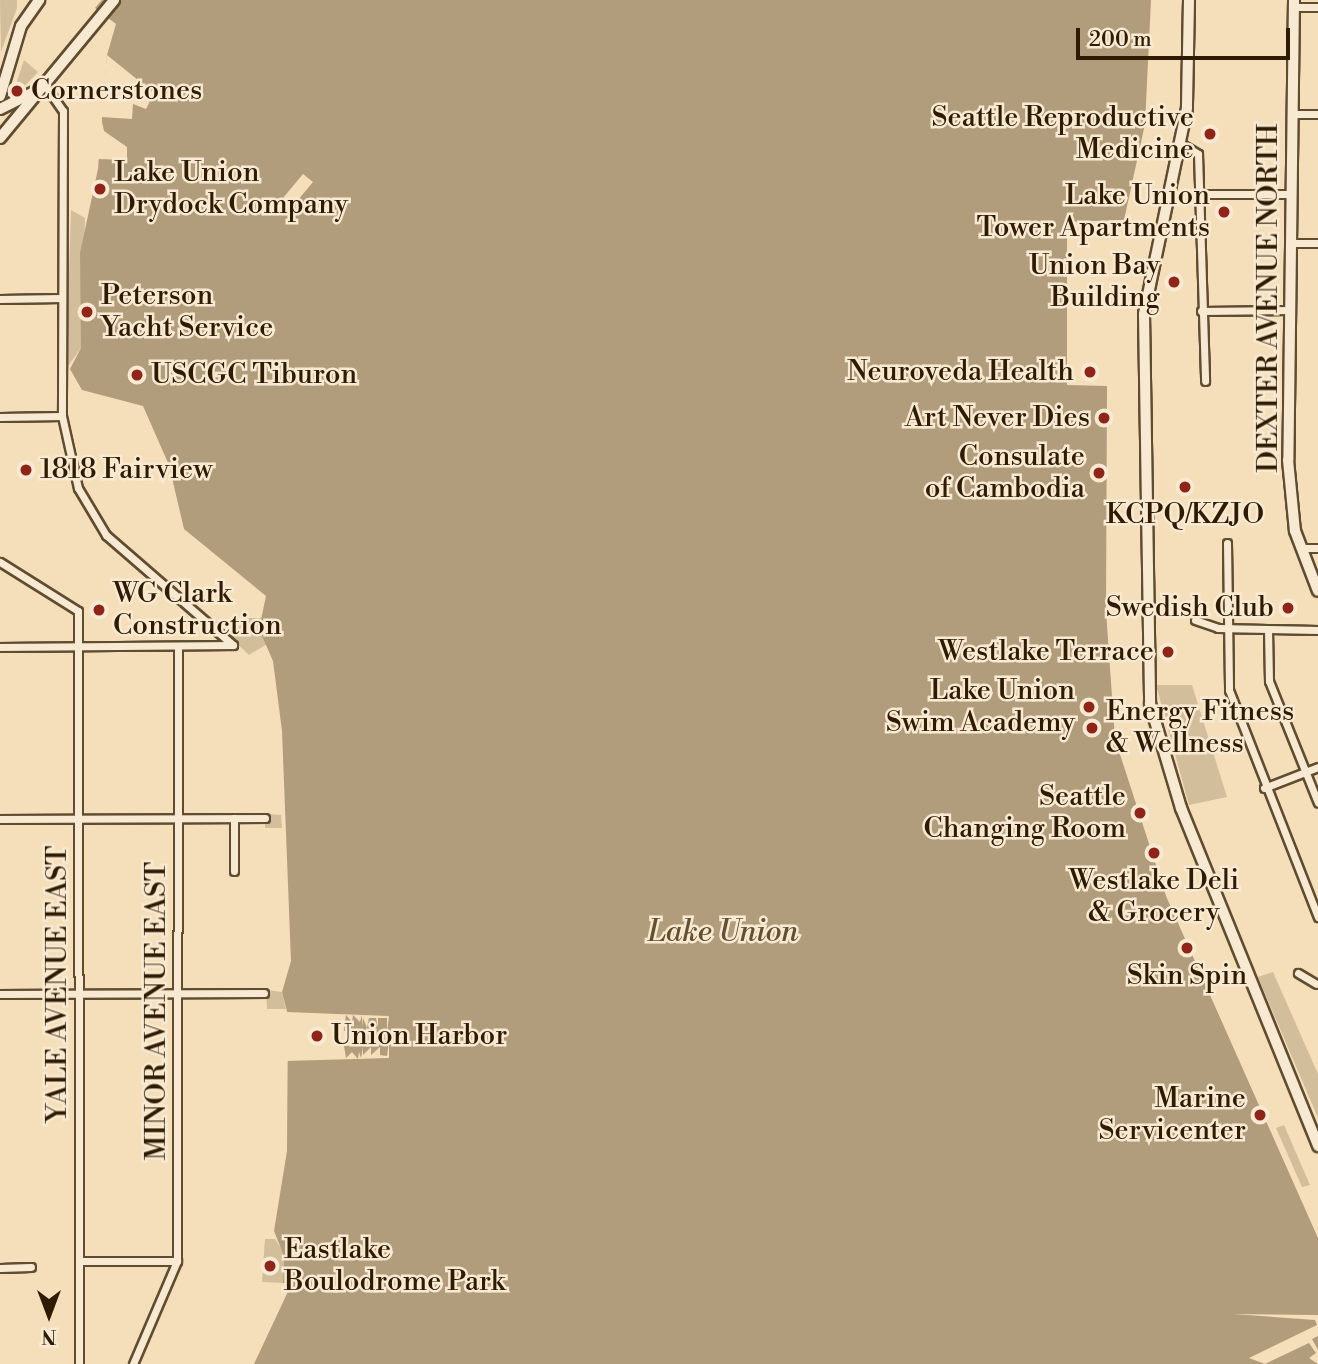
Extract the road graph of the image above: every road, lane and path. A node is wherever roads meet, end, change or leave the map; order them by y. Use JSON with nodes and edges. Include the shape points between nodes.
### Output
{"nodes":[{"id":1,"x":39,"y":0,"type":"edge"},
{"id":2,"x":114,"y":0,"type":"edge"},
{"id":3,"x":1189,"y":0,"type":"edge"},
{"id":4,"x":1294,"y":3,"type":"edge"},
{"id":5,"x":1318,"y":7,"type":"edge"},
{"id":6,"x":42,"y":86,"type":"junction"},
{"id":7,"x":0,"y":96,"type":"edge"},
{"id":8,"x":0,"y":109,"type":"edge"},
{"id":9,"x":1293,"y":114,"type":"junction"},
{"id":10,"x":1318,"y":114,"type":"edge"},
{"id":11,"x":0,"y":138,"type":"edge"},
{"id":12,"x":1180,"y":143,"type":"junction"},
{"id":13,"x":1199,"y":194,"type":"junction"},
{"id":14,"x":1293,"y":194,"type":"junction"},
{"id":15,"x":1291,"y":243,"type":"junction"},
{"id":16,"x":1318,"y":243,"type":"edge"},
{"id":17,"x":62,"y":298,"type":"junction"},
{"id":18,"x":0,"y":299,"type":"edge"},
{"id":19,"x":1290,"y":310,"type":"junction"},
{"id":20,"x":1201,"y":311,"type":"junction"},
{"id":21,"x":1205,"y":381,"type":"dead end"},
{"id":22,"x":62,"y":416,"type":"junction"},
{"id":23,"x":0,"y":417,"type":"edge"},
{"id":24,"x":1227,"y":543,"type":"dead end"},
{"id":25,"x":1301,"y":548,"type":"junction"},
{"id":26,"x":1318,"y":548,"type":"edge"},
{"id":27,"x":0,"y":562,"type":"edge"},
{"id":28,"x":1318,"y":592,"type":"edge"},
{"id":29,"x":1195,"y":620,"type":"dead end"},
{"id":30,"x":1227,"y":629,"type":"junction"},
{"id":31,"x":1268,"y":629,"type":"junction"},
{"id":32,"x":1318,"y":630,"type":"edge"},
{"id":33,"x":0,"y":647,"type":"edge"},
{"id":34,"x":79,"y":648,"type":"junction"},
{"id":35,"x":178,"y":648,"type":"junction"},
{"id":36,"x":1318,"y":768,"type":"edge"},
{"id":37,"x":1306,"y":773,"type":"junction"},
{"id":38,"x":1264,"y":788,"type":"junction"},
{"id":39,"x":1318,"y":803,"type":"edge"},
{"id":40,"x":78,"y":818,"type":"junction"},
{"id":41,"x":178,"y":818,"type":"junction"},
{"id":42,"x":234,"y":818,"type":"junction"},
{"id":43,"x":265,"y":818,"type":"dead end"},
{"id":44,"x":0,"y":819,"type":"edge"},
{"id":45,"x":234,"y":870,"type":"dead end"},
{"id":46,"x":1318,"y":917,"type":"edge"},
{"id":47,"x":1298,"y":973,"type":"dead end"},
{"id":48,"x":1317,"y":985,"type":"edge"},
{"id":49,"x":264,"y":993,"type":"dead end"},
{"id":50,"x":0,"y":994,"type":"edge"},
{"id":51,"x":79,"y":994,"type":"junction"},
{"id":52,"x":179,"y":994,"type":"junction"},
{"id":53,"x":1318,"y":1146,"type":"edge"},
{"id":54,"x":79,"y":1261,"type":"junction"},
{"id":55,"x":177,"y":1261,"type":"junction"},
{"id":56,"x":31,"y":1267,"type":"dead end"},
{"id":57,"x":0,"y":1268,"type":"edge"},
{"id":58,"x":79,"y":1364,"type":"edge"},
{"id":59,"x":133,"y":1364,"type":"edge"}],
"edges":[{"from":1,"to":7,"type":"main road","via":[[21,26]]},
{"from":2,"to":6,"type":"main road"},
{"from":3,"to":12,"type":"main road"},
{"from":4,"to":5,"type":"street"},
{"from":4,"to":9,"type":"main road","name":"DEXTER AVENUE NORTH"},
{"from":6,"to":8,"type":"main road"},
{"from":6,"to":11,"type":"main road"},
{"from":6,"to":17,"type":"street","via":[[62,111]]},
{"from":9,"to":10,"type":"street"},
{"from":9,"to":14,"type":"main road","name":"DEXTER AVENUE NORTH"},
{"from":12,"to":13,"type":"street","via":[[1198,154]]},
{"from":12,"to":53,"type":"main road","via":[[1144,314],[1150,705],[1193,840]]},
{"from":13,"to":14,"type":"street"},
{"from":13,"to":20,"type":"street"},
{"from":14,"to":15,"type":"main road","name":"DEXTER AVENUE NORTH"},
{"from":15,"to":16,"type":"street"},
{"from":15,"to":19,"type":"main road","name":"DEXTER AVENUE NORTH"},
{"from":17,"to":18,"type":"street"},
{"from":17,"to":22,"type":"street"},
{"from":19,"to":20,"type":"street"},
{"from":19,"to":25,"type":"main road","name":"DEXTER AVENUE NORTH","via":[[1288,460]]},
{"from":20,"to":21,"type":"street"},
{"from":22,"to":23,"type":"street"},
{"from":22,"to":35,"type":"street","via":[[78,488],[106,535],[233,645]]},
{"from":24,"to":30,"type":"street"},
{"from":25,"to":26,"type":"street"},
{"from":25,"to":28,"type":"main road","name":"DEXTER AVENUE NORTH"},
{"from":27,"to":34,"type":"street","name":"YALE AVENUE EAST","via":[[75,605]]},
{"from":29,"to":30,"type":"street"},
{"from":30,"to":31,"type":"street"},
{"from":30,"to":38,"type":"street","via":[[1229,690]]},
{"from":31,"to":32,"type":"street"},
{"from":31,"to":37,"type":"street","via":[[1269,681]]},
{"from":33,"to":34,"type":"street"},
{"from":34,"to":35,"type":"street"},
{"from":34,"to":40,"type":"street","name":"YALE AVENUE EAST"},
{"from":35,"to":41,"type":"street","name":"MINOR AVENUE EAST"},
{"from":36,"to":37,"type":"street"},
{"from":37,"to":38,"type":"street"},
{"from":37,"to":39,"type":"street"},
{"from":38,"to":46,"type":"street"},
{"from":40,"to":41,"type":"street"},
{"from":40,"to":44,"type":"street"},
{"from":40,"to":51,"type":"street","name":"YALE AVENUE EAST"},
{"from":41,"to":42,"type":"street"},
{"from":41,"to":52,"type":"street","name":"MINOR AVENUE EAST"},
{"from":42,"to":43,"type":"street"},
{"from":42,"to":45,"type":"street"},
{"from":47,"to":48,"type":"street"},
{"from":49,"to":52,"type":"street"},
{"from":50,"to":51,"type":"street"},
{"from":51,"to":52,"type":"street"},
{"from":51,"to":54,"type":"street","name":"YALE AVENUE EAST"},
{"from":52,"to":55,"type":"street","name":"MINOR AVENUE EAST"},
{"from":54,"to":55,"type":"street"},
{"from":54,"to":58,"type":"street","name":"YALE AVENUE EAST"},
{"from":55,"to":59,"type":"street","name":"MINOR AVENUE EAST"},
{"from":56,"to":57,"type":"street"}]}
